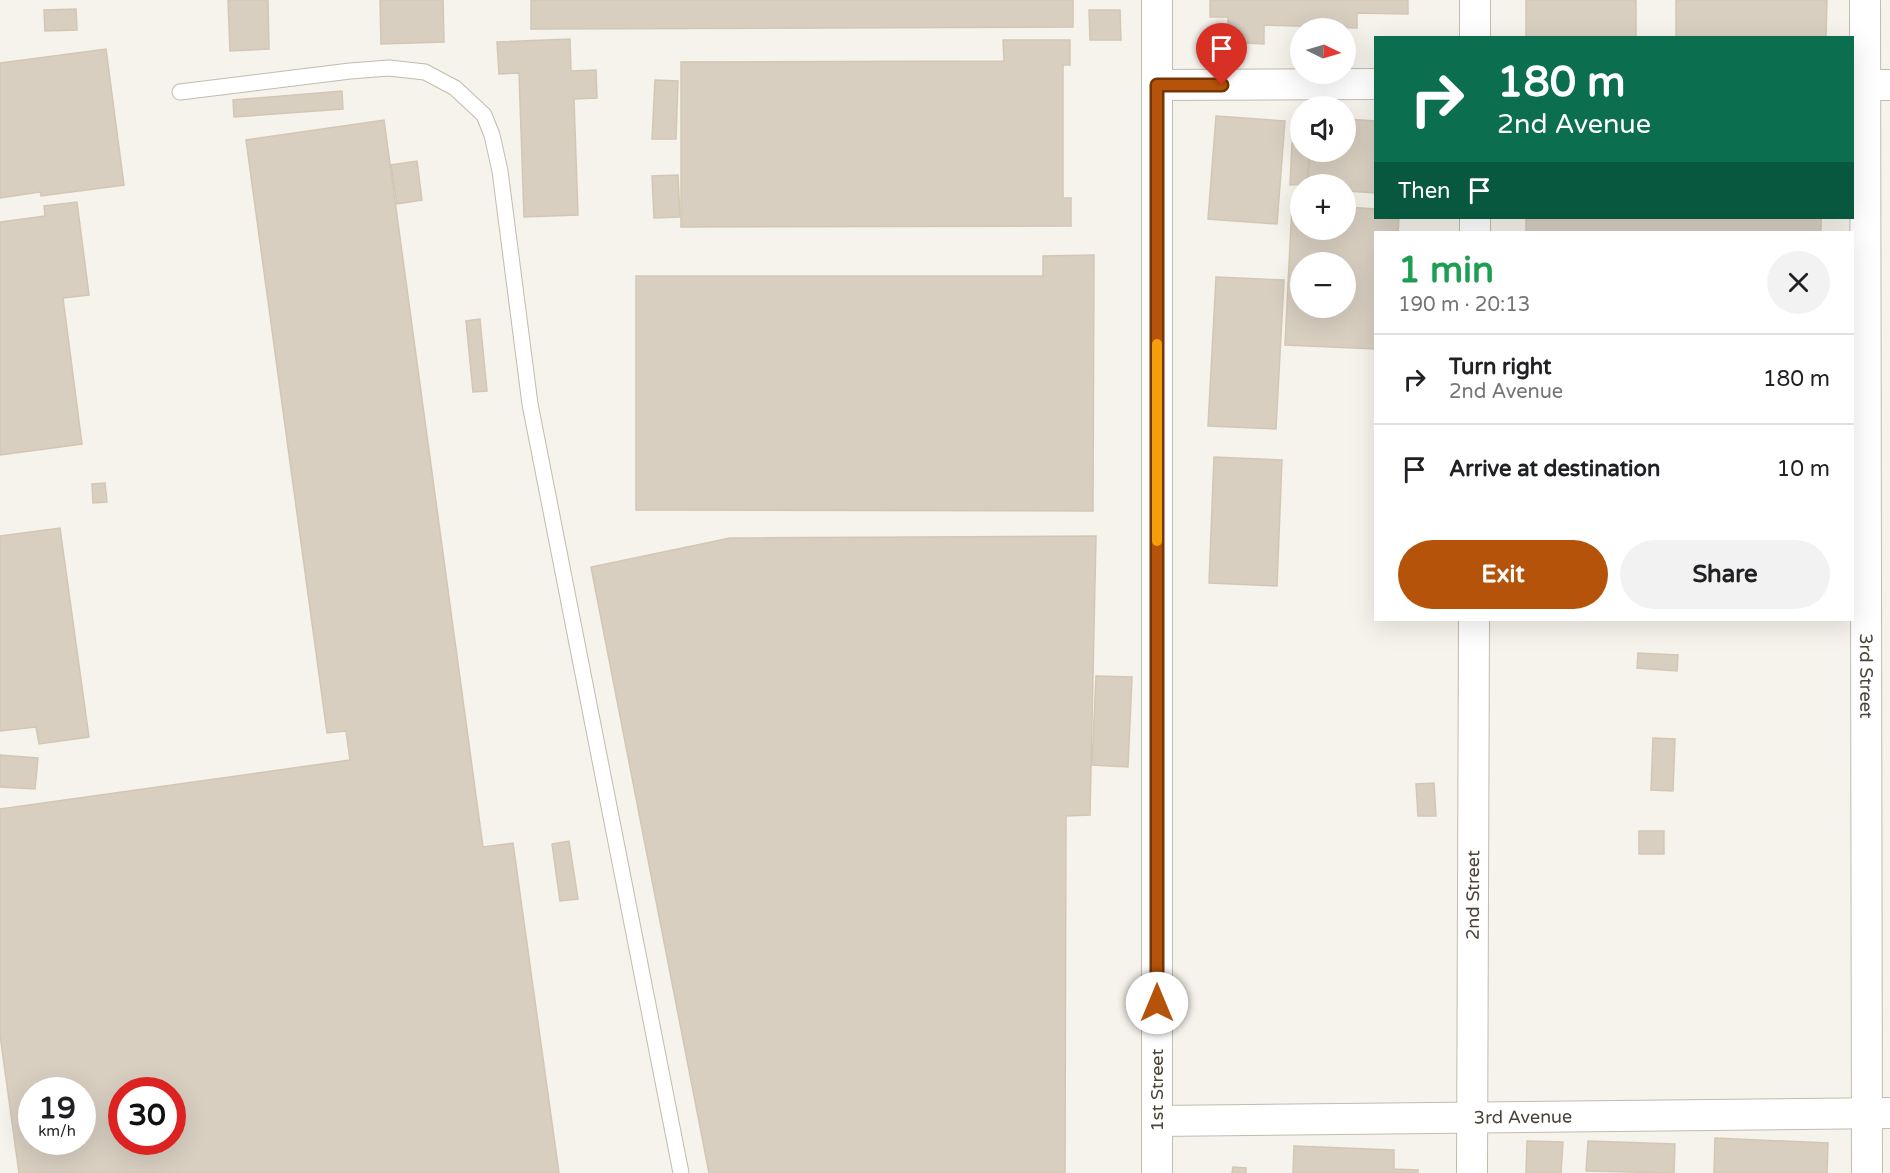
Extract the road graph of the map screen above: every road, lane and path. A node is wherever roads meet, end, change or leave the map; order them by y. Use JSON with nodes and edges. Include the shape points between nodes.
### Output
{"nodes":[{"id":1,"x":1157,"y":0,"type":"edge"},
{"id":2,"x":1475,"y":0,"type":"edge"},
{"id":3,"x":1864,"y":0,"type":"edge"},
{"id":4,"x":1475,"y":36,"type":"edge"},
{"id":5,"x":1374,"y":84,"type":"edge"},
{"id":6,"x":1157,"y":85,"type":"junction"},
{"id":7,"x":1869,"y":85,"type":"edge"},
{"id":8,"x":180,"y":92,"type":"dead end"},
{"id":9,"x":1474,"y":621,"type":"edge"},
{"id":10,"x":1879,"y":1113,"type":"edge"},
{"id":11,"x":1472,"y":1116,"type":"junction"},
{"id":12,"x":1157,"y":1121,"type":"junction"},
{"id":13,"x":681,"y":1173,"type":"edge"},
{"id":14,"x":1157,"y":1173,"type":"edge"},
{"id":15,"x":1472,"y":1173,"type":"edge"},
{"id":16,"x":1867,"y":1173,"type":"edge"}],
"edges":[{"from":1,"to":6,"type":"street","name":"1st Street"},
{"from":2,"to":4,"type":"street"},
{"from":3,"to":7,"type":"street","name":"3rd Street"},
{"from":5,"to":6,"type":"street"},
{"from":6,"to":12,"type":"street","name":"1st Street"},
{"from":7,"to":10,"type":"street","name":"3rd Street"},
{"from":8,"to":13,"type":"lane","via":[[389,68],[425,72],[455,88],[484,115],[500,171],[530,404]]},
{"from":9,"to":11,"type":"street","name":"2nd Street"},
{"from":10,"to":11,"type":"street","name":"3rd Avenue"},
{"from":10,"to":16,"type":"street","name":"3rd Street"},
{"from":11,"to":12,"type":"street","name":"3rd Avenue"},
{"from":11,"to":15,"type":"street","name":"2nd Street"},
{"from":12,"to":14,"type":"street","name":"1st Street"}]}
